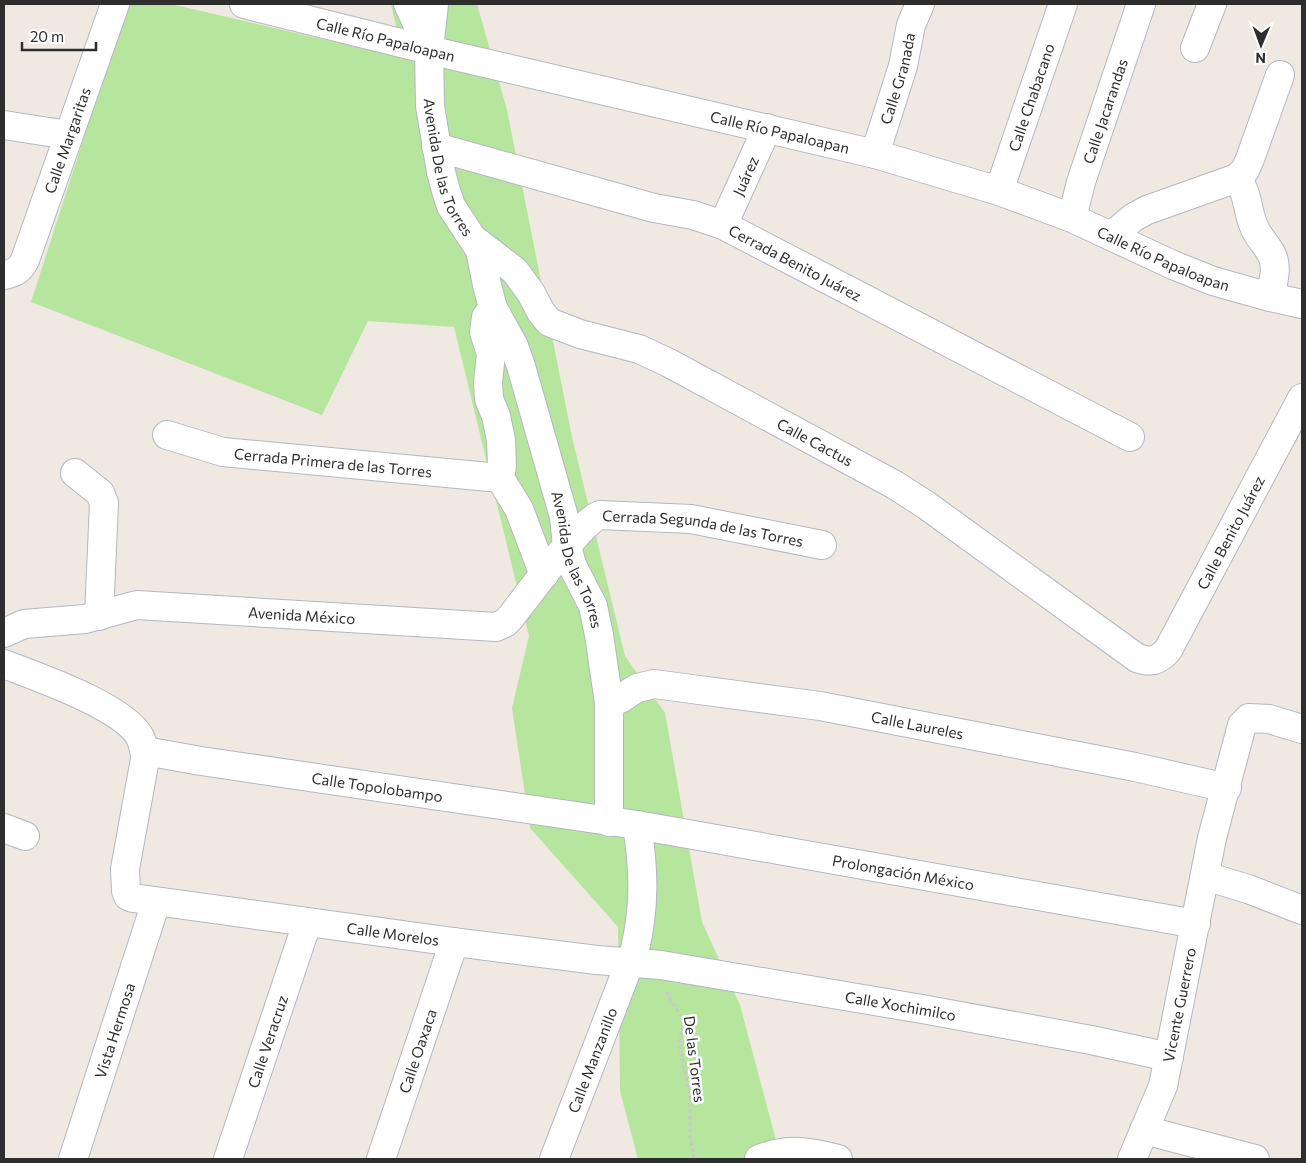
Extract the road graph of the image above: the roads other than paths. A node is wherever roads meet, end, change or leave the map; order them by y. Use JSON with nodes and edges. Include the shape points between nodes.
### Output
{"nodes":[{"id":1,"x":115,"y":4,"type":"edge"},
{"id":2,"x":244,"y":4,"type":"edge"},
{"id":3,"x":408,"y":4,"type":"edge"},
{"id":4,"x":434,"y":4,"type":"edge"},
{"id":5,"x":920,"y":4,"type":"edge"},
{"id":6,"x":1063,"y":4,"type":"edge"},
{"id":7,"x":1142,"y":4,"type":"edge"},
{"id":8,"x":1212,"y":4,"type":"edge"},
{"id":9,"x":1195,"y":48,"type":"dead end"},
{"id":10,"x":429,"y":50,"type":"junction"},
{"id":11,"x":1280,"y":75,"type":"dead end"},
{"id":12,"x":4,"y":125,"type":"edge"},
{"id":13,"x":767,"y":128,"type":"junction"},
{"id":14,"x":68,"y":135,"type":"junction"},
{"id":15,"x":436,"y":146,"type":"junction"},
{"id":16,"x":875,"y":154,"type":"junction"},
{"id":17,"x":1237,"y":178,"type":"junction"},
{"id":18,"x":999,"y":191,"type":"junction"},
{"id":19,"x":1072,"y":218,"type":"junction"},
{"id":20,"x":723,"y":225,"type":"junction"},
{"id":21,"x":1111,"y":236,"type":"junction"},
{"id":22,"x":476,"y":241,"type":"junction"},
{"id":23,"x":9,"y":274,"type":"edge"},
{"id":24,"x":1270,"y":297,"type":"junction"},
{"id":25,"x":1302,"y":304,"type":"edge"},
{"id":26,"x":493,"y":308,"type":"junction"},
{"id":27,"x":1302,"y":398,"type":"edge"},
{"id":28,"x":167,"y":435,"type":"dead end"},
{"id":29,"x":1130,"y":437,"type":"dead end"},
{"id":30,"x":75,"y":472,"type":"dead end"},
{"id":31,"x":500,"y":478,"type":"junction"},
{"id":32,"x":822,"y":545,"type":"dead end"},
{"id":33,"x":567,"y":546,"type":"junction"},
{"id":34,"x":544,"y":575,"type":"junction"},
{"id":35,"x":99,"y":616,"type":"junction"},
{"id":36,"x":4,"y":632,"type":"edge"},
{"id":37,"x":1153,"y":661,"type":"joint"},
{"id":38,"x":4,"y":664,"type":"edge"},
{"id":39,"x":609,"y":703,"type":"junction"},
{"id":40,"x":1302,"y":729,"type":"edge"},
{"id":41,"x":145,"y":751,"type":"junction"},
{"id":42,"x":1227,"y":788,"type":"junction"},
{"id":43,"x":609,"y":822,"type":"junction"},
{"id":44,"x":637,"y":825,"type":"junction"},
{"id":45,"x":1205,"y":876,"type":"junction"},
{"id":46,"x":156,"y":902,"type":"junction"},
{"id":47,"x":1302,"y":910,"type":"edge"},
{"id":48,"x":307,"y":923,"type":"junction"},
{"id":49,"x":1196,"y":924,"type":"junction"},
{"id":50,"x":454,"y":942,"type":"junction"},
{"id":51,"x":630,"y":962,"type":"junction"},
{"id":52,"x":1169,"y":1057,"type":"junction"},
{"id":53,"x":1144,"y":1130,"type":"junction"},
{"id":54,"x":1241,"y":1157,"type":"edge"},
{"id":55,"x":73,"y":1159,"type":"edge"},
{"id":56,"x":228,"y":1159,"type":"edge"},
{"id":57,"x":381,"y":1159,"type":"edge"},
{"id":58,"x":554,"y":1159,"type":"edge"},
{"id":59,"x":759,"y":1159,"type":"edge"},
{"id":60,"x":838,"y":1159,"type":"edge"},
{"id":61,"x":1132,"y":1159,"type":"edge"}],
"edges":[{"from":1,"to":14,"type":"street","name":"Calle Margaritas"},
{"from":2,"to":10,"type":"street","name":"Calle Río Papaloapan"},
{"from":3,"to":10,"type":"street","name":"Avenida De las Torres"},
{"from":4,"to":10,"type":"street","name":"Avenida De las Torres"},
{"from":5,"to":16,"type":"street","name":"Calle Granada","via":[[911,25],[903,66]]},
{"from":6,"to":18,"type":"street","name":"Calle Chabacano"},
{"from":7,"to":19,"type":"street","name":"Calle Jacarandas","via":[[1081,182]]},
{"from":8,"to":9,"type":"street"},
{"from":10,"to":13,"type":"street","name":"Calle Río Papaloapan"},
{"from":10,"to":15,"type":"street","name":"Avenida De las Torres","via":[[430,106]]},
{"from":11,"to":17,"type":"street","via":[[1250,159]]},
{"from":12,"to":14,"type":"street"},
{"from":13,"to":16,"type":"street","name":"Calle Río Papaloapan"},
{"from":13,"to":20,"type":"street","name":"Juárez"},
{"from":14,"to":23,"type":"street","name":"Calle Margaritas","via":[[25,260],[20,268]]},
{"from":15,"to":20,"type":"street","name":"Cerrada Benito Juárez"},
{"from":15,"to":22,"type":"street","name":"Avenida De las Torres","via":[[451,206]]},
{"from":16,"to":18,"type":"street","name":"Calle Río Papaloapan"},
{"from":17,"to":21,"type":"street","via":[[1147,210]]},
{"from":17,"to":24,"type":"street","via":[[1246,194],[1255,229],[1272,255],[1274,276]]},
{"from":18,"to":19,"type":"street","name":"Calle Río Papaloapan"},
{"from":19,"to":21,"type":"street","name":"Calle Río Papaloapan"},
{"from":20,"to":29,"type":"street","name":"Cerrada Benito Juárez"},
{"from":21,"to":24,"type":"street","name":"Calle Río Papaloapan","via":[[1213,281]]},
{"from":22,"to":26,"type":"street","name":"Avenida De las Torres","via":[[483,258]]},
{"from":22,"to":37,"type":"street","name":"Calle Cactus","via":[[515,271],[549,322],[639,350],[669,363],[895,485],[1137,658]]},
{"from":24,"to":25,"type":"street","name":"Calle Río Papaloapan"},
{"from":26,"to":31,"type":"street","via":[[486,317],[484,332],[491,354],[489,399],[501,440]]},
{"from":26,"to":33,"type":"street","name":"Avenida De las Torres","via":[[521,366],[564,517]]},
{"from":27,"to":37,"type":"street","name":"Calle Benito Juárez","via":[[1168,650]]},
{"from":28,"to":31,"type":"street","name":"Cerrada Primera de las Torres","via":[[222,452]]},
{"from":30,"to":35,"type":"street","via":[[100,493],[104,503]]},
{"from":31,"to":34,"type":"street","via":[[519,509]]},
{"from":32,"to":33,"type":"street","name":"Cerrada Segunda de las Torres","via":[[691,519],[606,515],[596,516]]},
{"from":33,"to":34,"type":"street","name":"Avenida México"},
{"from":33,"to":39,"type":"street","name":"Avenida De las Torres","via":[[572,565],[593,606]]},
{"from":34,"to":35,"type":"street","name":"Avenida México","via":[[511,617],[496,627],[137,604]]},
{"from":35,"to":36,"type":"street","name":"Avenida México","via":[[24,624]]},
{"from":38,"to":41,"type":"street","via":[[84,696],[120,717],[139,736]]},
{"from":39,"to":42,"type":"street","name":"Calle Laureles","via":[[637,688],[654,684],[820,706]]},
{"from":39,"to":43,"type":"street","name":"Avenida De las Torres"},
{"from":40,"to":42,"type":"street","name":"Vicente Guerrero","via":[[1269,719],[1248,718],[1242,725]]},
{"from":41,"to":43,"type":"street","name":"Calle Topolobampo"},
{"from":41,"to":46,"type":"street","via":[[124,884],[128,896]]},
{"from":42,"to":45,"type":"street","name":"Vicente Guerrero"},
{"from":43,"to":44,"type":"street","name":"Prolongación México"},
{"from":44,"to":49,"type":"street","name":"Prolongación México"},
{"from":44,"to":51,"type":"street","via":[[643,867],[642,901],[640,926]]},
{"from":45,"to":47,"type":"street","via":[[1248,888]]},
{"from":45,"to":49,"type":"street","name":"Vicente Guerrero"},
{"from":46,"to":48,"type":"street","name":"Calle Morelos"},
{"from":46,"to":55,"type":"street","name":"Vista Hermosa"},
{"from":48,"to":50,"type":"street","name":"Calle Morelos"},
{"from":48,"to":56,"type":"street","name":"Calle Veracruz"},
{"from":49,"to":52,"type":"street","name":"Vicente Guerrero"},
{"from":50,"to":51,"type":"street","name":"Calle Morelos"},
{"from":50,"to":57,"type":"street","name":"Calle Oaxaca"},
{"from":51,"to":52,"type":"street","name":"Calle Xochimilco","via":[[922,1009]]},
{"from":51,"to":58,"type":"street","name":"Calle Manzanillo"},
{"from":52,"to":53,"type":"street","name":"Vicente Guerrero","via":[[1163,1086]]},
{"from":53,"to":54,"type":"street"},
{"from":53,"to":61,"type":"street","name":"Vicente Guerrero"},
{"from":59,"to":60,"type":"street","via":[[788,1151],[814,1152]]}]}
